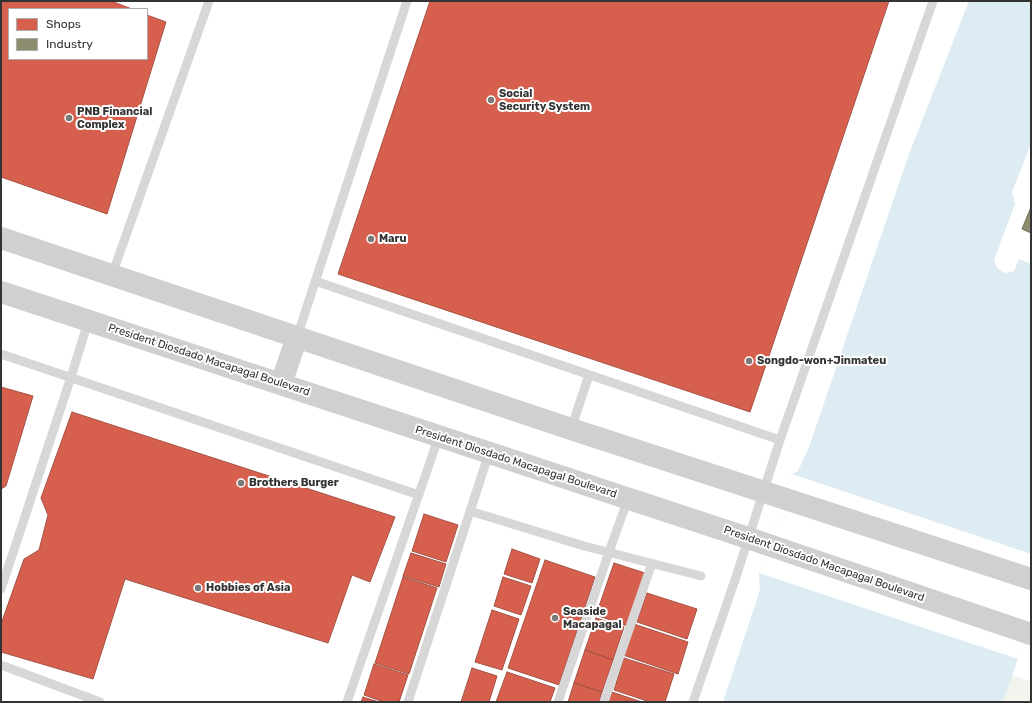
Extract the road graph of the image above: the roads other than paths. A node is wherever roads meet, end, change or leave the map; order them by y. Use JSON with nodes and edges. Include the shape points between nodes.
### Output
{"nodes":[{"id":1,"x":209,"y":1,"type":"edge"},
{"id":2,"x":407,"y":1,"type":"edge"},
{"id":3,"x":932,"y":1,"type":"edge"},
{"id":4,"x":1,"y":238,"type":"edge"},
{"id":5,"x":112,"y":275,"type":"junction"},
{"id":6,"x":315,"y":281,"type":"junction"},
{"id":7,"x":1,"y":292,"type":"edge"},
{"id":8,"x":88,"y":322,"type":"junction"},
{"id":9,"x":297,"y":337,"type":"junction"},
{"id":10,"x":1,"y":354,"type":"edge"},
{"id":11,"x":589,"y":375,"type":"junction"},
{"id":12,"x":71,"y":378,"type":"junction"},
{"id":13,"x":281,"y":384,"type":"junction"},
{"id":14,"x":571,"y":429,"type":"junction"},
{"id":15,"x":439,"y":436,"type":"junction"},
{"id":16,"x":780,"y":440,"type":"junction"},
{"id":17,"x":489,"y":453,"type":"junction"},
{"id":18,"x":764,"y":492,"type":"junction"},
{"id":19,"x":419,"y":495,"type":"junction"},
{"id":20,"x":628,"y":498,"type":"junction"},
{"id":21,"x":470,"y":511,"type":"junction"},
{"id":22,"x":748,"y":538,"type":"junction"},
{"id":23,"x":609,"y":552,"type":"junction"},
{"id":24,"x":652,"y":563,"type":"junction"},
{"id":25,"x":701,"y":576,"type":"dead end"},
{"id":26,"x":1031,"y":579,"type":"edge"},
{"id":27,"x":1,"y":589,"type":"edge"},
{"id":28,"x":1029,"y":633,"type":"edge"},
{"id":29,"x":1,"y":665,"type":"edge"},
{"id":30,"x":100,"y":702,"type":"edge"},
{"id":31,"x":347,"y":702,"type":"edge"},
{"id":32,"x":408,"y":702,"type":"edge"},
{"id":33,"x":558,"y":702,"type":"edge"},
{"id":34,"x":604,"y":702,"type":"edge"},
{"id":35,"x":693,"y":702,"type":"edge"}],
"edges":[{"from":1,"to":5,"type":"lane"},
{"from":2,"to":6,"type":"lane"},
{"from":3,"to":16,"type":"lane"},
{"from":4,"to":5,"type":"main road"},
{"from":5,"to":9,"type":"main road"},
{"from":6,"to":9,"type":"lane"},
{"from":6,"to":11,"type":"lane"},
{"from":7,"to":8,"type":"main road","name":"President Diosdado Macapagal Boulevard"},
{"from":8,"to":12,"type":"lane"},
{"from":8,"to":13,"type":"main road","name":"President Diosdado Macapagal Boulevard"},
{"from":9,"to":13,"type":"main road"},
{"from":9,"to":14,"type":"main road"},
{"from":10,"to":12,"type":"lane"},
{"from":11,"to":14,"type":"lane"},
{"from":11,"to":16,"type":"lane"},
{"from":12,"to":19,"type":"lane"},
{"from":12,"to":27,"type":"lane"},
{"from":13,"to":15,"type":"main road","name":"President Diosdado Macapagal Boulevard"},
{"from":14,"to":18,"type":"main road"},
{"from":15,"to":17,"type":"main road","name":"President Diosdado Macapagal Boulevard"},
{"from":15,"to":19,"type":"lane"},
{"from":16,"to":18,"type":"lane"},
{"from":17,"to":20,"type":"main road","name":"President Diosdado Macapagal Boulevard"},
{"from":17,"to":21,"type":"lane"},
{"from":18,"to":22,"type":"lane"},
{"from":18,"to":26,"type":"main road"},
{"from":19,"to":31,"type":"lane"},
{"from":20,"to":22,"type":"main road","name":"President Diosdado Macapagal Boulevard"},
{"from":20,"to":23,"type":"lane"},
{"from":21,"to":23,"type":"lane"},
{"from":21,"to":32,"type":"lane"},
{"from":22,"to":28,"type":"main road","name":"President Diosdado Macapagal Boulevard"},
{"from":22,"to":35,"type":"lane"},
{"from":23,"to":24,"type":"lane"},
{"from":23,"to":33,"type":"lane"},
{"from":24,"to":25,"type":"lane"},
{"from":24,"to":34,"type":"lane"},
{"from":29,"to":30,"type":"lane"}]}
